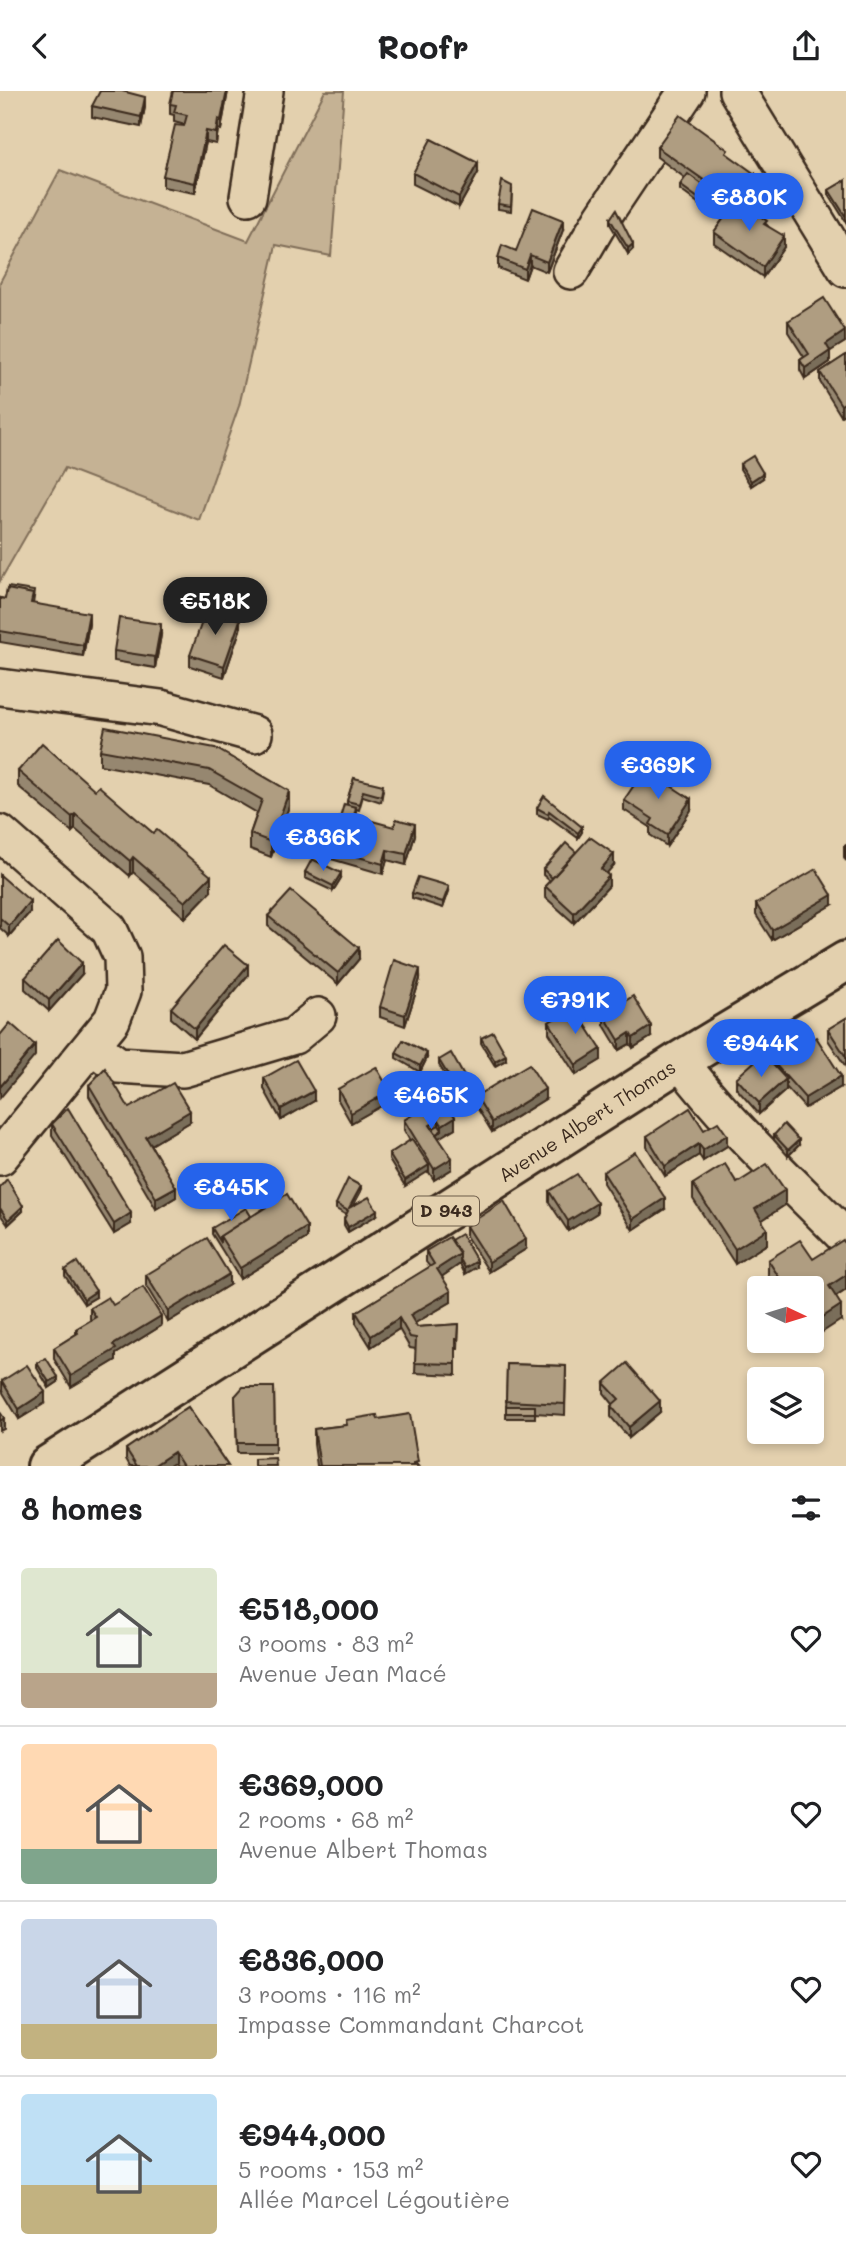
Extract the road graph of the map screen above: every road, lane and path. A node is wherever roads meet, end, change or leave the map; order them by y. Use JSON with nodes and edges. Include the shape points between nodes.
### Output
{"nodes":[{"id":1,"x":265,"y":91,"type":"edge"},
{"id":2,"x":687,"y":91,"type":"edge"},
{"id":3,"x":737,"y":91,"type":"edge"},
{"id":4,"x":248,"y":197,"type":"dead end"},
{"id":5,"x":846,"y":269,"type":"edge"},
{"id":6,"x":571,"y":271,"type":"dead end"},
{"id":7,"x":0,"y":687,"type":"edge"},
{"id":8,"x":254,"y":734,"type":"dead end"},
{"id":9,"x":0,"y":833,"type":"edge"},
{"id":10,"x":846,"y":961,"type":"edge"},
{"id":11,"x":318,"y":1016,"type":"dead end"},
{"id":12,"x":92,"y":1047,"type":"junction"},
{"id":13,"x":680,"y":1061,"type":"junction"},
{"id":14,"x":0,"y":1157,"type":"edge"},
{"id":15,"x":846,"y":1238,"type":"edge"},
{"id":16,"x":47,"y":1466,"type":"edge"}],
"edges":[{"from":1,"to":4,"type":"street"},
{"from":2,"to":6,"type":"street"},
{"from":3,"to":5,"type":"street"},
{"from":7,"to":8,"type":"street","via":[[161,708]]},
{"from":9,"to":12,"type":"street","via":[[109,929],[122,957],[123,991],[112,1020]]},
{"from":10,"to":13,"type":"main road","name":"Avenue Albert Thomas","number":"D 943"},
{"from":11,"to":12,"type":"street","via":[[294,1036],[183,1069],[118,1066]]},
{"from":12,"to":14,"type":"street"},
{"from":13,"to":15,"type":"street","via":[[706,1095]]},
{"from":13,"to":16,"type":"main road","name":"Avenue Albert Thomas","number":"D 943"}]}
